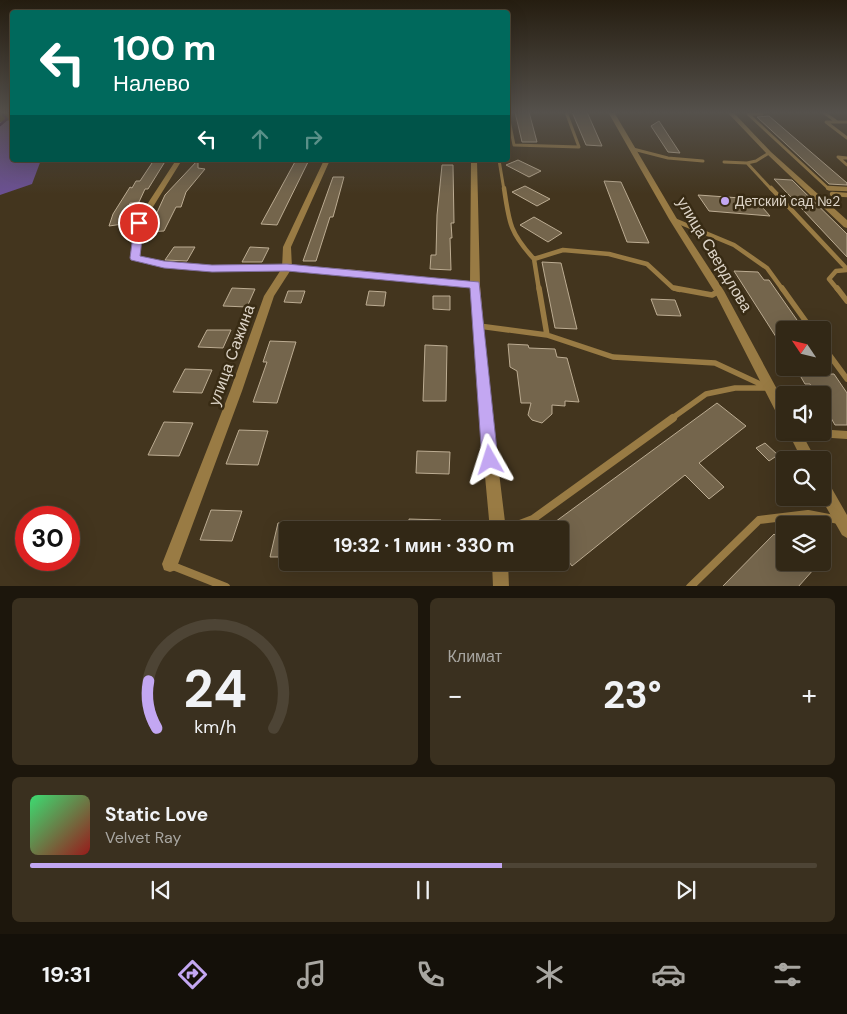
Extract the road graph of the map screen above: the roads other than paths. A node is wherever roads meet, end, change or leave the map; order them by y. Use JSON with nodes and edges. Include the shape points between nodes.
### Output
{"nodes":[{"id":1,"x":513,"y":139,"type":"edge"},
{"id":2,"x":576,"y":139,"type":"edge"},
{"id":3,"x":627,"y":139,"type":"edge"},
{"id":4,"x":756,"y":139,"type":"edge"},
{"id":5,"x":775,"y":139,"type":"edge"},
{"id":6,"x":633,"y":149,"type":"junction"},
{"id":7,"x":769,"y":153,"type":"junction"},
{"id":8,"x":847,"y":158,"type":"edge"},
{"id":9,"x":703,"y":160,"type":"dead end"},
{"id":10,"x":178,"y":162,"type":"edge"},
{"id":11,"x":326,"y":162,"type":"edge"},
{"id":12,"x":474,"y":162,"type":"edge"},
{"id":13,"x":499,"y":162,"type":"edge"},
{"id":14,"x":724,"y":162,"type":"dead end"},
{"id":15,"x":747,"y":163,"type":"junction"},
{"id":16,"x":847,"y":165,"type":"edge"},
{"id":17,"x":847,"y":189,"type":"edge"},
{"id":18,"x":832,"y":194,"type":"dead end"},
{"id":19,"x":847,"y":195,"type":"edge"},
{"id":20,"x":673,"y":219,"type":"junction"},
{"id":21,"x":847,"y":225,"type":"edge"},
{"id":22,"x":135,"y":258,"type":"joint"},
{"id":23,"x":534,"y":259,"type":"junction"},
{"id":24,"x":287,"y":268,"type":"junction"},
{"id":25,"x":847,"y":270,"type":"edge"},
{"id":26,"x":475,"y":285,"type":"junction"},
{"id":27,"x":719,"y":291,"type":"junction"},
{"id":28,"x":847,"y":301,"type":"edge"},
{"id":29,"x":805,"y":321,"type":"edge"},
{"id":30,"x":478,"y":326,"type":"junction"},
{"id":31,"x":547,"y":335,"type":"junction"},
{"id":32,"x":831,"y":357,"type":"edge"},
{"id":33,"x":847,"y":379,"type":"edge"},
{"id":34,"x":769,"y":388,"type":"junction"},
{"id":35,"x":776,"y":400,"type":"edge"},
{"id":36,"x":831,"y":434,"type":"edge"},
{"id":37,"x":847,"y":435,"type":"edge"},
{"id":38,"x":831,"y":501,"type":"edge"},
{"id":39,"x":497,"y":521,"type":"edge"},
{"id":40,"x":528,"y":521,"type":"edge"},
{"id":41,"x":845,"y":525,"type":"edge"},
{"id":42,"x":170,"y":564,"type":"joint"},
{"id":43,"x":500,"y":571,"type":"edge"},
{"id":44,"x":226,"y":586,"type":"edge"},
{"id":45,"x":501,"y":586,"type":"edge"},
{"id":46,"x":690,"y":586,"type":"edge"}],
"edges":[{"from":1,"to":2,"type":"lane","via":[[514,146],[579,147]]},
{"from":3,"to":6,"type":"street","name":"улица Свердлова"},
{"from":4,"to":7,"type":"street"},
{"from":5,"to":17,"type":"lane","via":[[829,189]]},
{"from":6,"to":9,"type":"lane","via":[[668,158]]},
{"from":6,"to":20,"type":"street","name":"улица Свердлова"},
{"from":7,"to":15,"type":"lane"},
{"from":7,"to":21,"type":"street"},
{"from":8,"to":16,"type":"lane","via":[[838,157]]},
{"from":10,"to":22,"type":"street","via":[[139,223]]},
{"from":11,"to":24,"type":"street","name":"улица Сажина","via":[[287,247]]},
{"from":12,"to":26,"type":"street"},
{"from":13,"to":23,"type":"lane","via":[[510,227]]},
{"from":14,"to":15,"type":"lane"},
{"from":15,"to":25,"type":"lane"},
{"from":18,"to":19,"type":"lane"},
{"from":20,"to":27,"type":"street","name":"улица Свердлова"},
{"from":20,"to":29,"type":"lane","via":[[734,245],[767,268]]},
{"from":22,"to":24,"type":"lane","via":[[164,265],[212,269]]},
{"from":23,"to":27,"type":"lane","via":[[563,250],[609,254],[647,264],[674,288],[712,295]]},
{"from":23,"to":31,"type":"lane"},
{"from":24,"to":26,"type":"lane"},
{"from":24,"to":42,"type":"street","name":"улица Сажина","via":[[269,296]]},
{"from":25,"to":28,"type":"lane","via":[[836,270],[829,279]]},
{"from":26,"to":30,"type":"street"},
{"from":27,"to":34,"type":"street","name":"улица Свердлова"},
{"from":30,"to":31,"type":"lane"},
{"from":30,"to":39,"type":"street"},
{"from":31,"to":34,"type":"lane","via":[[613,357],[715,363]]},
{"from":32,"to":33,"type":"lane"},
{"from":34,"to":35,"type":"street","name":"улица Свердлова"},
{"from":34,"to":40,"type":"lane","via":[[735,388],[706,394]]},
{"from":36,"to":37,"type":"lane"},
{"from":38,"to":41,"type":"street"},
{"from":41,"to":46,"type":"lane","via":[[808,514],[759,520]]},
{"from":42,"to":44,"type":"lane"},
{"from":43,"to":45,"type":"street"}]}
